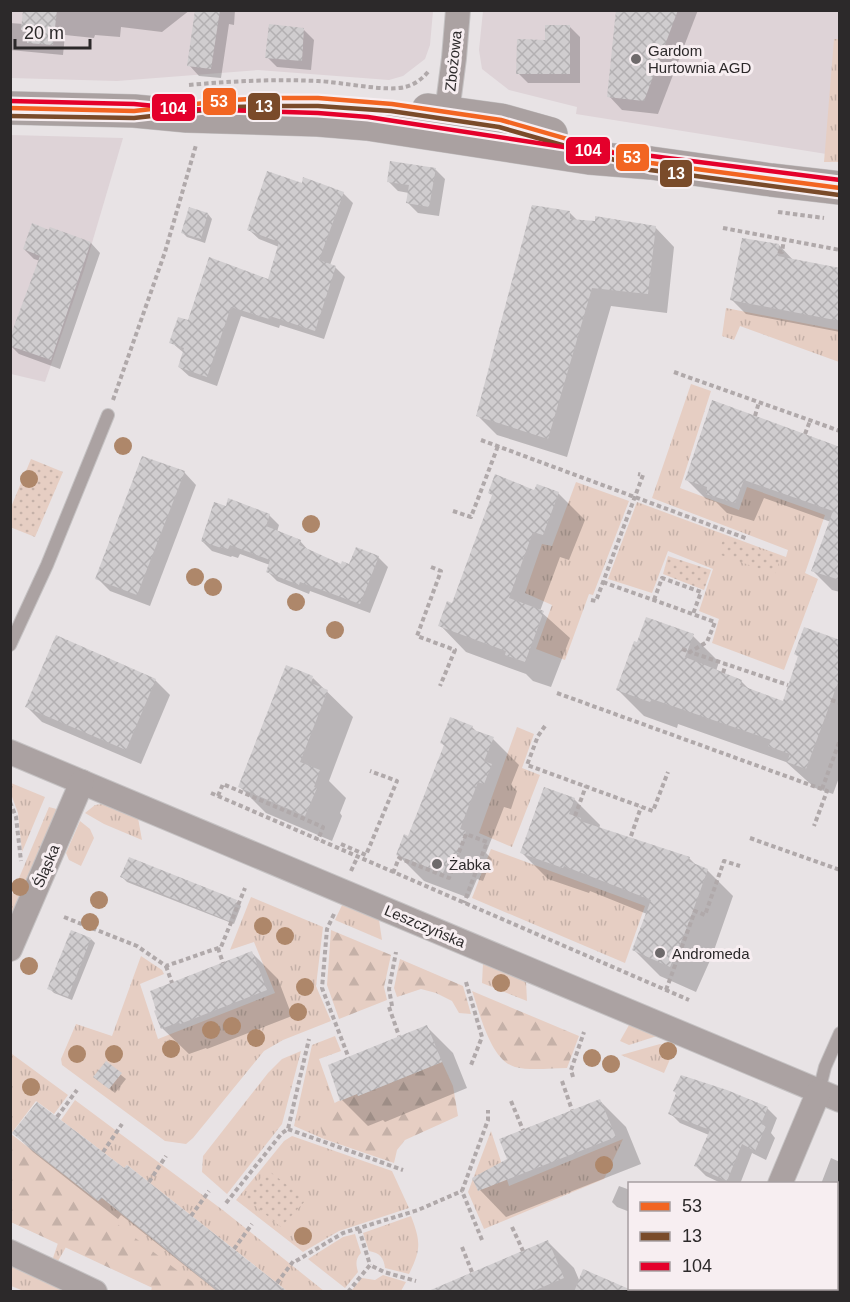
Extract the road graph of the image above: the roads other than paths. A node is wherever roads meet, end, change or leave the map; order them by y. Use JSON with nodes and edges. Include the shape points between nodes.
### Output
{"nodes":[{"id":1,"x":458,"y":10,"type":"edge"},
{"id":2,"x":10,"y":108,"type":"edge"},
{"id":3,"x":445,"y":123,"type":"junction"},
{"id":4,"x":840,"y":188,"type":"edge"},
{"id":5,"x":108,"y":415,"type":"road end"},
{"id":6,"x":10,"y":645,"type":"edge"},
{"id":7,"x":10,"y":752,"type":"edge"},
{"id":8,"x":82,"y":782,"type":"junction"},
{"id":9,"x":10,"y":949,"type":"edge"},
{"id":10,"x":840,"y":1033,"type":"edge"},
{"id":11,"x":829,"y":1096,"type":"edge"},
{"id":12,"x":781,"y":1182,"type":"edge"},
{"id":13,"x":10,"y":1252,"type":"edge"},
{"id":14,"x":95,"y":1292,"type":"edge"}],
"edges":[{"from":1,"to":3,"type":"street","name":"Zbożowa"},
{"from":2,"to":3,"type":"street"},
{"from":3,"to":4,"type":"street","via":[[501,120],[651,163]]},
{"from":5,"to":6,"type":"lane","via":[[48,565]]},
{"from":7,"to":8,"type":"street","name":"Leszczyńska"},
{"from":8,"to":9,"type":"street","name":"Śląska"},
{"from":8,"to":11,"type":"street","name":"Leszczyńska"},
{"from":10,"to":11,"type":"lane","via":[[825,1067]]},
{"from":11,"to":12,"type":"street"},
{"from":13,"to":14,"type":"street"}]}
